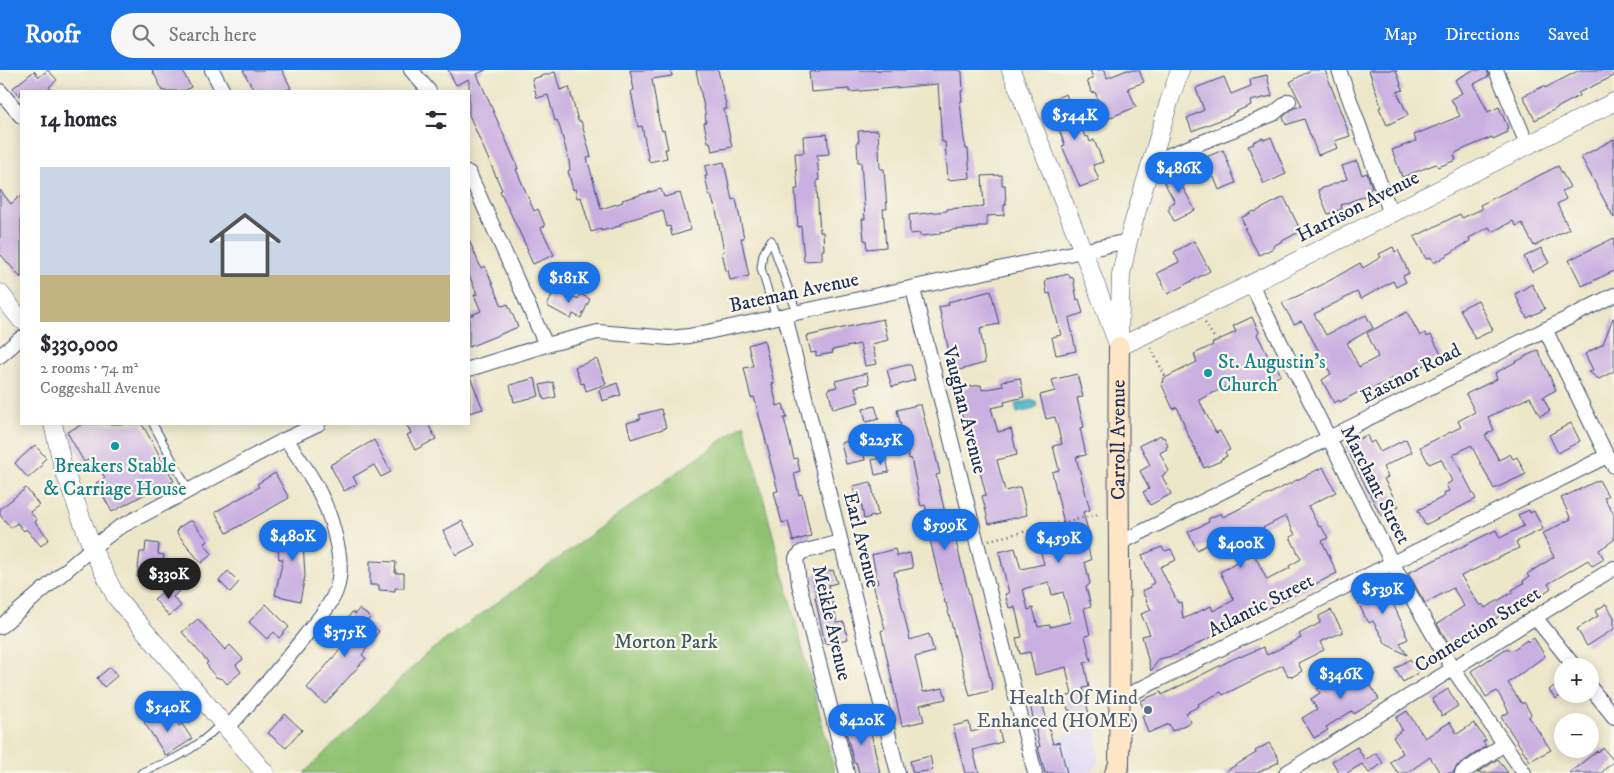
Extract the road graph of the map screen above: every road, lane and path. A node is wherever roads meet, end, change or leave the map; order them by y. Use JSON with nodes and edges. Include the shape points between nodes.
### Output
{"nodes":[{"id":1,"x":212,"y":70,"type":"edge"},
{"id":2,"x":412,"y":70,"type":"edge"},
{"id":3,"x":1011,"y":70,"type":"edge"},
{"id":4,"x":1180,"y":70,"type":"edge"},
{"id":5,"x":1339,"y":70,"type":"edge"},
{"id":6,"x":1496,"y":70,"type":"edge"},
{"id":7,"x":0,"y":90,"type":"edge"},
{"id":8,"x":223,"y":90,"type":"edge"},
{"id":9,"x":427,"y":90,"type":"edge"},
{"id":10,"x":1289,"y":101,"type":"dead end"},
{"id":11,"x":1614,"y":102,"type":"edge"},
{"id":12,"x":20,"y":115,"type":"edge"},
{"id":13,"x":1527,"y":144,"type":"junction"},
{"id":14,"x":1152,"y":162,"type":"junction"},
{"id":15,"x":470,"y":175,"type":"edge"},
{"id":16,"x":1391,"y":214,"type":"junction"},
{"id":17,"x":1128,"y":241,"type":"junction"},
{"id":18,"x":1083,"y":251,"type":"junction"},
{"id":19,"x":1251,"y":284,"type":"junction"},
{"id":20,"x":913,"y":289,"type":"junction"},
{"id":21,"x":0,"y":293,"type":"edge"},
{"id":22,"x":1614,"y":295,"type":"edge"},
{"id":23,"x":786,"y":316,"type":"junction"},
{"id":24,"x":20,"y":319,"type":"edge"},
{"id":25,"x":1204,"y":321,"type":"dead end"},
{"id":26,"x":1545,"y":330,"type":"junction"},
{"id":27,"x":20,"y":339,"type":"edge"},
{"id":28,"x":1215,"y":339,"type":"dead end"},
{"id":29,"x":546,"y":345,"type":"junction"},
{"id":30,"x":1119,"y":347,"type":"junction"},
{"id":31,"x":1151,"y":348,"type":"dead end"},
{"id":32,"x":0,"y":356,"type":"edge"},
{"id":33,"x":470,"y":369,"type":"edge"},
{"id":34,"x":1164,"y":376,"type":"dead end"},
{"id":35,"x":53,"y":425,"type":"edge"},
{"id":36,"x":154,"y":425,"type":"edge"},
{"id":37,"x":316,"y":425,"type":"edge"},
{"id":38,"x":1329,"y":438,"type":"junction"},
{"id":39,"x":286,"y":439,"type":"junction"},
{"id":40,"x":1611,"y":461,"type":"edge"},
{"id":41,"x":188,"y":491,"type":"junction"},
{"id":42,"x":1100,"y":514,"type":"dead end"},
{"id":43,"x":984,"y":541,"type":"dead end"},
{"id":44,"x":841,"y":542,"type":"junction"},
{"id":45,"x":1118,"y":544,"type":"junction"},
{"id":46,"x":92,"y":548,"type":"junction"},
{"id":47,"x":1392,"y":563,"type":"junction"},
{"id":48,"x":1614,"y":568,"type":"edge"},
{"id":49,"x":1535,"y":617,"type":"junction"},
{"id":50,"x":0,"y":627,"type":"edge"},
{"id":51,"x":1568,"y":658,"type":"edge"},
{"id":52,"x":1452,"y":669,"type":"junction"},
{"id":53,"x":1599,"y":698,"type":"edge"},
{"id":54,"x":1120,"y":699,"type":"junction"},
{"id":55,"x":1614,"y":717,"type":"edge"},
{"id":56,"x":225,"y":725,"type":"junction"},
{"id":57,"x":1504,"y":744,"type":"junction"},
{"id":58,"x":141,"y":773,"type":"edge"},
{"id":59,"x":265,"y":773,"type":"edge"},
{"id":60,"x":847,"y":773,"type":"edge"},
{"id":61,"x":898,"y":773,"type":"edge"},
{"id":62,"x":1035,"y":773,"type":"edge"},
{"id":63,"x":1115,"y":773,"type":"edge"},
{"id":64,"x":1286,"y":773,"type":"edge"},
{"id":65,"x":1462,"y":773,"type":"edge"},
{"id":66,"x":1524,"y":773,"type":"edge"}],
"edges":[{"from":1,"to":8,"type":"street"},
{"from":2,"to":9,"type":"street"},
{"from":3,"to":18,"type":"street","name":"Carroll Avenue"},
{"from":4,"to":14,"type":"street","name":"Carroll Avenue"},
{"from":5,"to":16,"type":"street"},
{"from":6,"to":13,"type":"street"},
{"from":7,"to":12,"type":"street"},
{"from":10,"to":14,"type":"street","via":[[1273,114]]},
{"from":11,"to":13,"type":"street","name":"Harrison Avenue"},
{"from":13,"to":16,"type":"street","name":"Harrison Avenue"},
{"from":14,"to":17,"type":"street","name":"Carroll Avenue"},
{"from":15,"to":29,"type":"street"},
{"from":16,"to":19,"type":"street","name":"Harrison Avenue"},
{"from":17,"to":18,"type":"street","name":"Bateman Avenue"},
{"from":17,"to":30,"type":"street","name":"Carroll Avenue","via":[[1121,275]]},
{"from":18,"to":20,"type":"street","name":"Bateman Avenue"},
{"from":18,"to":30,"type":"street","name":"Carroll Avenue"},
{"from":19,"to":30,"type":"street","name":"Harrison Avenue"},
{"from":19,"to":38,"type":"street","name":"Marchant Street"},
{"from":20,"to":23,"type":"street","name":"Bateman Avenue"},
{"from":20,"to":62,"type":"street","name":"Vaughan Avenue"},
{"from":21,"to":24,"type":"street"},
{"from":22,"to":26,"type":"street","name":"Eastnor Road"},
{"from":23,"to":23,"type":"lane","via":[[771,240],[763,254],[761,268]]},
{"from":23,"to":29,"type":"street","name":"Bateman Avenue","via":[[690,336],[670,338],[598,332]]},
{"from":23,"to":44,"type":"street","name":"Earl Avenue"},
{"from":25,"to":28,"type":"path"},
{"from":26,"to":38,"type":"street","name":"Eastnor Road"},
{"from":26,"to":40,"type":"street"},
{"from":27,"to":32,"type":"street"},
{"from":29,"to":33,"type":"street","name":"Bateman Avenue"},
{"from":30,"to":45,"type":"main road","name":"Carroll Avenue"},
{"from":31,"to":34,"type":"path"},
{"from":35,"to":46,"type":"street","via":[[63,467]]},
{"from":36,"to":41,"type":"lane"},
{"from":37,"to":39,"type":"street"},
{"from":38,"to":45,"type":"street","name":"Eastnor Road"},
{"from":38,"to":47,"type":"street","name":"Marchant Street"},
{"from":39,"to":41,"type":"street"},
{"from":39,"to":56,"type":"street","via":[[312,477],[331,518],[340,577],[335,593],[321,616],[275,675]]},
{"from":40,"to":47,"type":"street","name":"Atlantic Street"},
{"from":41,"to":46,"type":"street","via":[[118,528]]},
{"from":42,"to":43,"type":"path"},
{"from":44,"to":60,"type":"street","name":"Meikle Avenue","via":[[802,552],[796,558],[796,566]]},
{"from":44,"to":61,"type":"street","name":"Earl Avenue"},
{"from":45,"to":54,"type":"main road","name":"Carroll Avenue"},
{"from":46,"to":50,"type":"street"},
{"from":46,"to":56,"type":"street","via":[[116,597]]},
{"from":47,"to":52,"type":"street","name":"Marchant Street"},
{"from":47,"to":54,"type":"street","name":"Atlantic Street"},
{"from":48,"to":49,"type":"street","name":"Connection Street"},
{"from":49,"to":51,"type":"street"},
{"from":49,"to":52,"type":"street","name":"Connection Street"},
{"from":52,"to":57,"type":"street","name":"Marchant Street"},
{"from":52,"to":64,"type":"street","name":"Connection Street"},
{"from":53,"to":55,"type":"street"},
{"from":54,"to":63,"type":"main road","name":"Carroll Avenue","via":[[1119,765]]},
{"from":56,"to":58,"type":"lane","via":[[174,759]]},
{"from":56,"to":59,"type":"street"},
{"from":57,"to":65,"type":"street"},
{"from":57,"to":66,"type":"street","name":"Marchant Street"}]}
